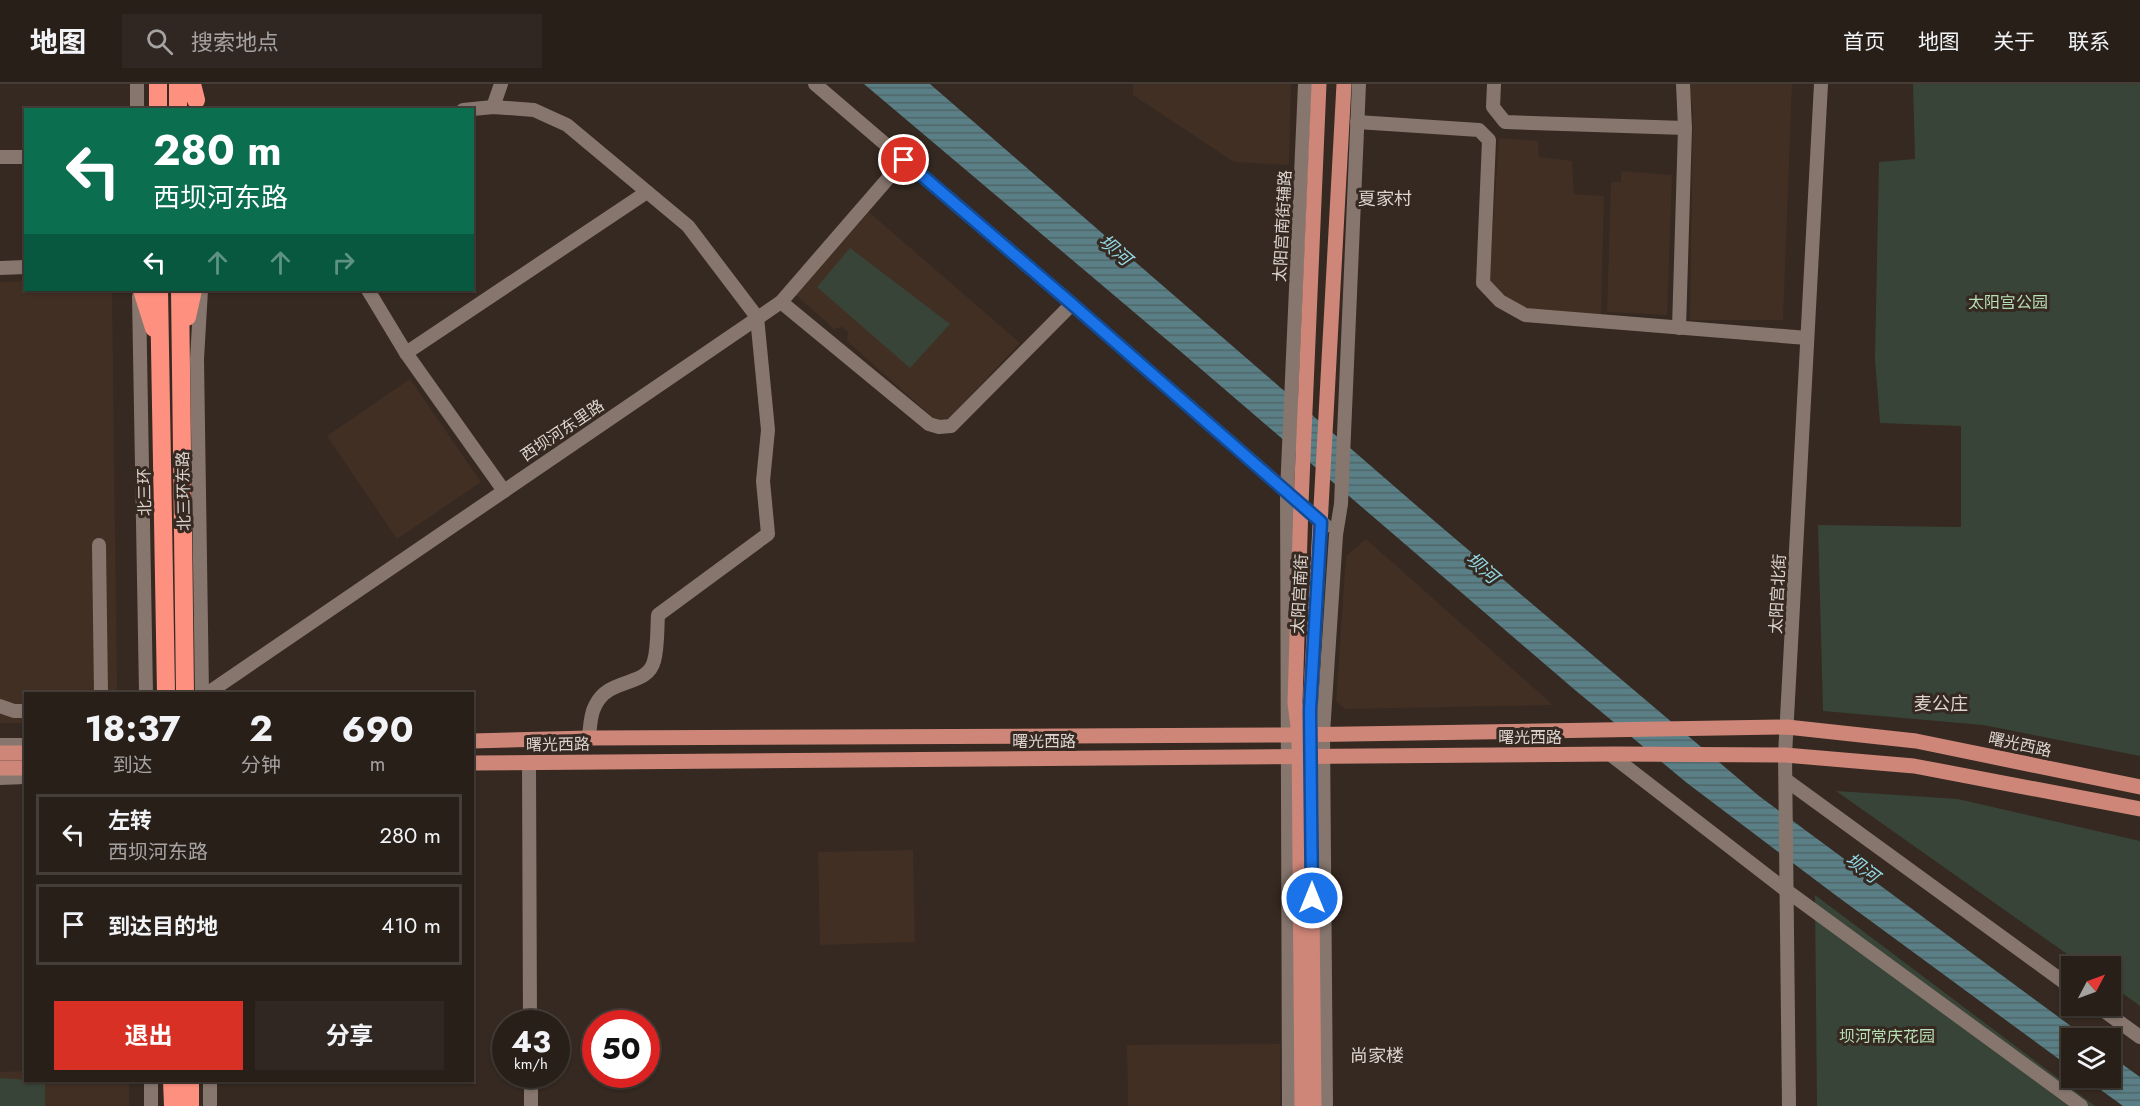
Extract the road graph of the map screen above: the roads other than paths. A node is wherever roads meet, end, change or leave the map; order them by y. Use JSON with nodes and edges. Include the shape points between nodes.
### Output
{"nodes":[{"id":1,"x":137,"y":84,"type":"edge"},
{"id":2,"x":158,"y":84,"type":"edge"},
{"id":3,"x":178,"y":84,"type":"edge"},
{"id":4,"x":501,"y":84,"type":"edge"},
{"id":5,"x":815,"y":84,"type":"edge"},
{"id":6,"x":1305,"y":84,"type":"edge"},
{"id":7,"x":1319,"y":84,"type":"edge"},
{"id":8,"x":1344,"y":84,"type":"edge"},
{"id":9,"x":1359,"y":84,"type":"edge"},
{"id":10,"x":1494,"y":84,"type":"edge"},
{"id":11,"x":1683,"y":84,"type":"edge"},
{"id":12,"x":1821,"y":84,"type":"edge"},
{"id":13,"x":493,"y":106,"type":"junction"},
{"id":14,"x":137,"y":108,"type":"edge"},
{"id":15,"x":158,"y":108,"type":"edge"},
{"id":16,"x":178,"y":108,"type":"edge"},
{"id":17,"x":474,"y":109,"type":"edge"},
{"id":18,"x":1357,"y":122,"type":"junction"},
{"id":19,"x":1685,"y":128,"type":"junction"},
{"id":20,"x":24,"y":157,"type":"edge"},
{"id":21,"x":0,"y":158,"type":"edge"},
{"id":22,"x":904,"y":160,"type":"junction"},
{"id":23,"x":647,"y":192,"type":"junction"},
{"id":24,"x":0,"y":267,"type":"edge"},
{"id":25,"x":24,"y":267,"type":"edge"},
{"id":26,"x":141,"y":291,"type":"edge"},
{"id":27,"x":141,"y":291,"type":"edge"},
{"id":28,"x":159,"y":291,"type":"edge"},
{"id":29,"x":180,"y":291,"type":"edge"},
{"id":30,"x":193,"y":291,"type":"edge"},
{"id":31,"x":201,"y":291,"type":"edge"},
{"id":32,"x":369,"y":291,"type":"edge"},
{"id":33,"x":781,"y":303,"type":"junction"},
{"id":34,"x":1072,"y":304,"type":"junction"},
{"id":35,"x":757,"y":317,"type":"junction"},
{"id":36,"x":1679,"y":328,"type":"junction"},
{"id":37,"x":1807,"y":338,"type":"junction"},
{"id":38,"x":180,"y":345,"type":"junction"},
{"id":39,"x":406,"y":353,"type":"junction"},
{"id":40,"x":161,"y":355,"type":"junction"},
{"id":41,"x":1288,"y":451,"type":"joint"},
{"id":42,"x":504,"y":490,"type":"junction"},
{"id":43,"x":1287,"y":492,"type":"junction"},
{"id":44,"x":1301,"y":504,"type":"junction"},
{"id":45,"x":1321,"y":522,"type":"junction"},
{"id":46,"x":1336,"y":534,"type":"junction"},
{"id":47,"x":99,"y":545,"type":"dead end"},
{"id":48,"x":146,"y":659,"type":"junction"},
{"id":49,"x":202,"y":660,"type":"junction"},
{"id":50,"x":101,"y":692,"type":"edge"},
{"id":51,"x":146,"y":692,"type":"edge"},
{"id":52,"x":166,"y":692,"type":"edge"},
{"id":53,"x":185,"y":692,"type":"edge"},
{"id":54,"x":202,"y":692,"type":"edge"},
{"id":55,"x":209,"y":692,"type":"edge"},
{"id":56,"x":0,"y":706,"type":"edge"},
{"id":57,"x":24,"y":711,"type":"edge"},
{"id":58,"x":1786,"y":727,"type":"junction"},
{"id":59,"x":1305,"y":734,"type":"junction"},
{"id":60,"x":589,"y":738,"type":"junction"},
{"id":61,"x":474,"y":741,"type":"edge"},
{"id":62,"x":24,"y":745,"type":"edge"},
{"id":63,"x":0,"y":746,"type":"edge"},
{"id":64,"x":0,"y":753,"type":"edge"},
{"id":65,"x":24,"y":753,"type":"edge"},
{"id":66,"x":1614,"y":754,"type":"junction"},
{"id":67,"x":1785,"y":755,"type":"junction"},
{"id":68,"x":1305,"y":757,"type":"junction"},
{"id":69,"x":529,"y":762,"type":"junction"},
{"id":70,"x":474,"y":763,"type":"edge"},
{"id":71,"x":0,"y":768,"type":"edge"},
{"id":72,"x":24,"y":768,"type":"edge"},
{"id":73,"x":24,"y":777,"type":"edge"},
{"id":74,"x":0,"y":778,"type":"edge"},
{"id":75,"x":1786,"y":780,"type":"junction"},
{"id":76,"x":2140,"y":787,"type":"edge"},
{"id":77,"x":2140,"y":809,"type":"edge"},
{"id":78,"x":1787,"y":890,"type":"junction"},
{"id":79,"x":2061,"y":980,"type":"edge"},
{"id":80,"x":530,"y":1010,"type":"edge"},
{"id":81,"x":2111,"y":1016,"type":"edge"},
{"id":82,"x":2140,"y":1037,"type":"edge"},
{"id":83,"x":151,"y":1082,"type":"edge"},
{"id":84,"x":172,"y":1082,"type":"edge"},
{"id":85,"x":190,"y":1082,"type":"edge"},
{"id":86,"x":210,"y":1082,"type":"edge"},
{"id":87,"x":531,"y":1088,"type":"edge"},
{"id":88,"x":151,"y":1106,"type":"edge"},
{"id":89,"x":173,"y":1106,"type":"edge"},
{"id":90,"x":190,"y":1106,"type":"edge"},
{"id":91,"x":210,"y":1106,"type":"edge"},
{"id":92,"x":531,"y":1106,"type":"edge"},
{"id":93,"x":1289,"y":1106,"type":"edge"},
{"id":94,"x":1302,"y":1106,"type":"edge"},
{"id":95,"x":1314,"y":1106,"type":"edge"},
{"id":96,"x":1326,"y":1106,"type":"edge"},
{"id":97,"x":1789,"y":1106,"type":"edge"},
{"id":98,"x":2081,"y":1106,"type":"edge"}],
"edges":[{"from":1,"to":14,"type":"street"},
{"from":2,"to":15,"type":"highway"},
{"from":3,"to":16,"type":"highway"},
{"from":4,"to":13,"type":"street"},
{"from":5,"to":22,"type":"street"},
{"from":6,"to":41,"type":"street","name":"太阳宫南街辅路"},
{"from":7,"to":44,"type":"main road","name":"太阳宫南街"},
{"from":8,"to":45,"type":"main road","name":"太阳宫南街"},
{"from":9,"to":18,"type":"street"},
{"from":10,"to":19,"type":"street","via":[[1493,106],[1505,122]]},
{"from":11,"to":19,"type":"street"},
{"from":12,"to":37,"type":"street","name":"太阳宫北街"},
{"from":13,"to":17,"type":"street"},
{"from":13,"to":23,"type":"street","via":[[534,110],[567,125]]},
{"from":18,"to":36,"type":"street","via":[[1479,130],[1488,140],[1483,283],[1500,301],[1526,315]]},
{"from":18,"to":46,"type":"street","name":"太阳宫南街","via":[[1341,495]]},
{"from":19,"to":36,"type":"street"},
{"from":20,"to":21,"type":"street"},
{"from":22,"to":33,"type":"street","name":"西坝河东里路"},
{"from":22,"to":34,"type":"street"},
{"from":23,"to":35,"type":"street","via":[[688,226]]},
{"from":23,"to":39,"type":"street"},
{"from":24,"to":25,"type":"street"},
{"from":26,"to":40,"type":"highway"},
{"from":27,"to":48,"type":"street"},
{"from":28,"to":40,"type":"highway","name":"北三环"},
{"from":29,"to":38,"type":"highway"},
{"from":30,"to":38,"type":"highway"},
{"from":31,"to":49,"type":"street","name":"北三环东路","via":[[197,358]]},
{"from":32,"to":39,"type":"street"},
{"from":33,"to":34,"type":"street","via":[[929,424],[939,427],[951,426]]},
{"from":33,"to":35,"type":"street","name":"西坝河东里路"},
{"from":34,"to":43,"type":"street"},
{"from":35,"to":42,"type":"street","name":"西坝河东里路"},
{"from":35,"to":60,"type":"street","via":[[768,430],[763,481],[768,534],[658,615],[654,662],[643,677],[613,686],[600,697],[593,708]]},
{"from":36,"to":37,"type":"street"},
{"from":37,"to":58,"type":"street","name":"太阳宫北街"},
{"from":38,"to":53,"type":"highway"},
{"from":39,"to":42,"type":"street"},
{"from":40,"to":52,"type":"highway","name":"北三环"},
{"from":41,"to":43,"type":"street","name":"太阳宫南街"},
{"from":42,"to":55,"type":"street","name":"西坝河东里路"},
{"from":43,"to":44,"type":"street"},
{"from":43,"to":59,"type":"street","name":"太阳宫南街"},
{"from":44,"to":45,"type":"street"},
{"from":44,"to":59,"type":"main road","name":"太阳宫南街","via":[[1295,703]]},
{"from":45,"to":46,"type":"street"},
{"from":45,"to":59,"type":"main road","name":"太阳宫南街","via":[[1310,710]]},
{"from":46,"to":59,"type":"street","name":"太阳宫南街"},
{"from":47,"to":50,"type":"street"},
{"from":48,"to":49,"type":"street"},
{"from":48,"to":51,"type":"street"},
{"from":49,"to":54,"type":"street","name":"北三环东路"},
{"from":56,"to":57,"type":"street"},
{"from":58,"to":59,"type":"main road","name":"曙光西路"},
{"from":58,"to":67,"type":"street","name":"太阳宫北街"},
{"from":58,"to":76,"type":"main road","name":"曙光西路","via":[[1916,741]]},
{"from":59,"to":60,"type":"main road","name":"曙光西路"},
{"from":59,"to":68,"type":"main road","name":"太阳宫南街"},
{"from":59,"to":68,"type":"street","name":"太阳宫南街"},
{"from":60,"to":61,"type":"main road","name":"曙光西路"},
{"from":62,"to":63,"type":"street"},
{"from":64,"to":65,"type":"main road"},
{"from":66,"to":67,"type":"main road","name":"曙光西路"},
{"from":66,"to":68,"type":"main road","name":"曙光西路"},
{"from":66,"to":78,"type":"street"},
{"from":67,"to":75,"type":"street","name":"太阳宫北街"},
{"from":67,"to":77,"type":"main road","via":[[1914,766]]},
{"from":68,"to":69,"type":"main road","name":"曙光西路"},
{"from":68,"to":93,"type":"street","name":"太阳宫南街"},
{"from":68,"to":94,"type":"main road","name":"太阳宫南街"},
{"from":68,"to":95,"type":"main road","name":"太阳宫南街"},
{"from":68,"to":96,"type":"street","name":"太阳宫南街"},
{"from":69,"to":70,"type":"main road","name":"曙光西路"},
{"from":69,"to":80,"type":"street"},
{"from":71,"to":72,"type":"main road"},
{"from":73,"to":74,"type":"street"},
{"from":75,"to":78,"type":"street","name":"太阳宫北街"},
{"from":75,"to":79,"type":"street"},
{"from":78,"to":97,"type":"street","name":"太阳宫北街"},
{"from":78,"to":98,"type":"street"},
{"from":81,"to":82,"type":"street"},
{"from":83,"to":88,"type":"street"},
{"from":84,"to":89,"type":"highway"},
{"from":85,"to":90,"type":"highway"},
{"from":86,"to":91,"type":"street"},
{"from":87,"to":92,"type":"street"}]}
